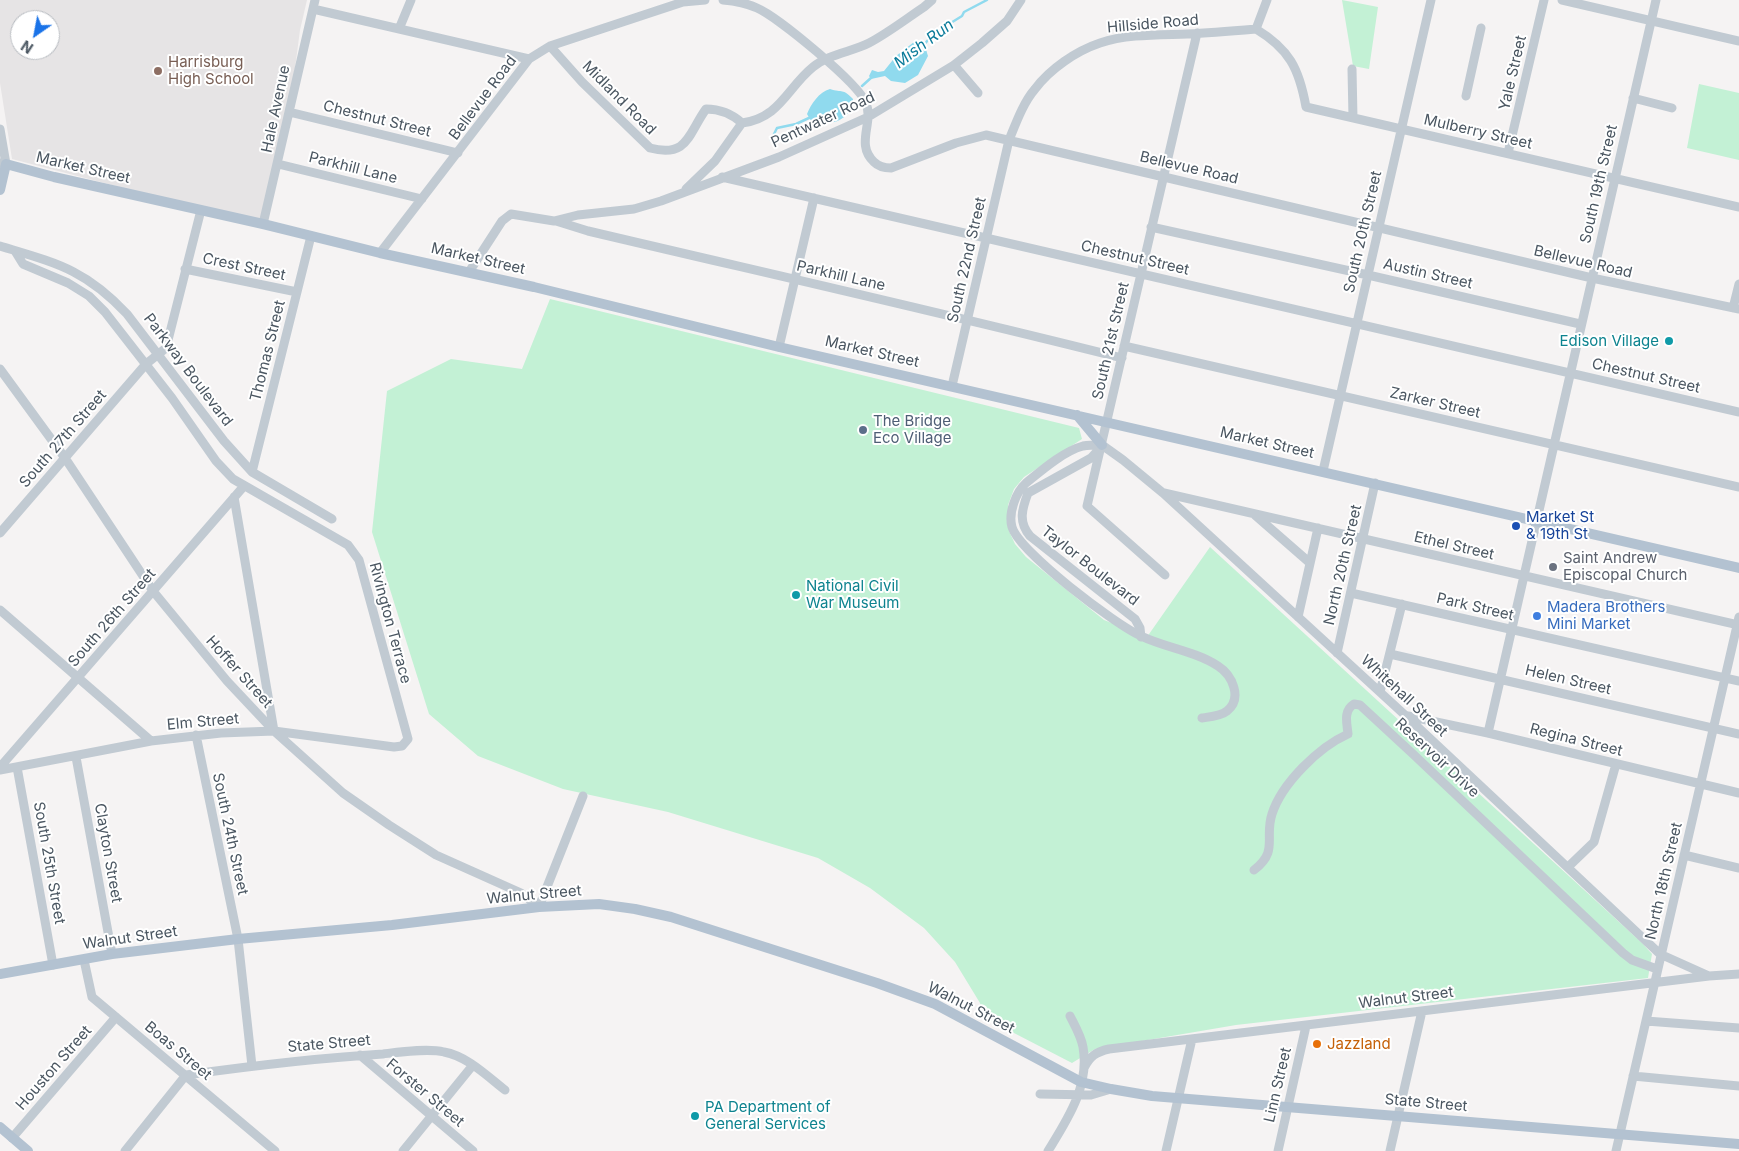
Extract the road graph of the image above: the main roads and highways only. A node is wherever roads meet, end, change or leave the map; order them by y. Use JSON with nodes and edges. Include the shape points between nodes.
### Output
{"nodes":[{"id":1,"x":2,"y":165,"type":"edge"},
{"id":2,"x":0,"y":190,"type":"edge"},
{"id":3,"x":1077,"y":415,"type":"junction"},
{"id":4,"x":1102,"y":445,"type":"road end"},
{"id":5,"x":1739,"y":568,"type":"edge"},
{"id":6,"x":0,"y":974,"type":"edge"},
{"id":7,"x":1081,"y":1082,"type":"joint"},
{"id":8,"x":0,"y":1127,"type":"edge"},
{"id":9,"x":1739,"y":1144,"type":"edge"},
{"id":10,"x":28,"y":1151,"type":"edge"}],
"edges":[{"from":1,"to":2,"type":"main road"},
{"from":1,"to":3,"type":"main road","name":"Market Street"},
{"from":3,"to":4,"type":"main road"},
{"from":3,"to":5,"type":"main road","name":"Market Street"},
{"from":6,"to":7,"type":"main road","name":"Walnut Street","via":[[112,954],[238,939],[539,907],[599,904],[671,917],[935,1004]]},
{"from":7,"to":9,"type":"main road","name":"State Street","via":[[1152,1096]]},
{"from":8,"to":10,"type":"main road"}]}
